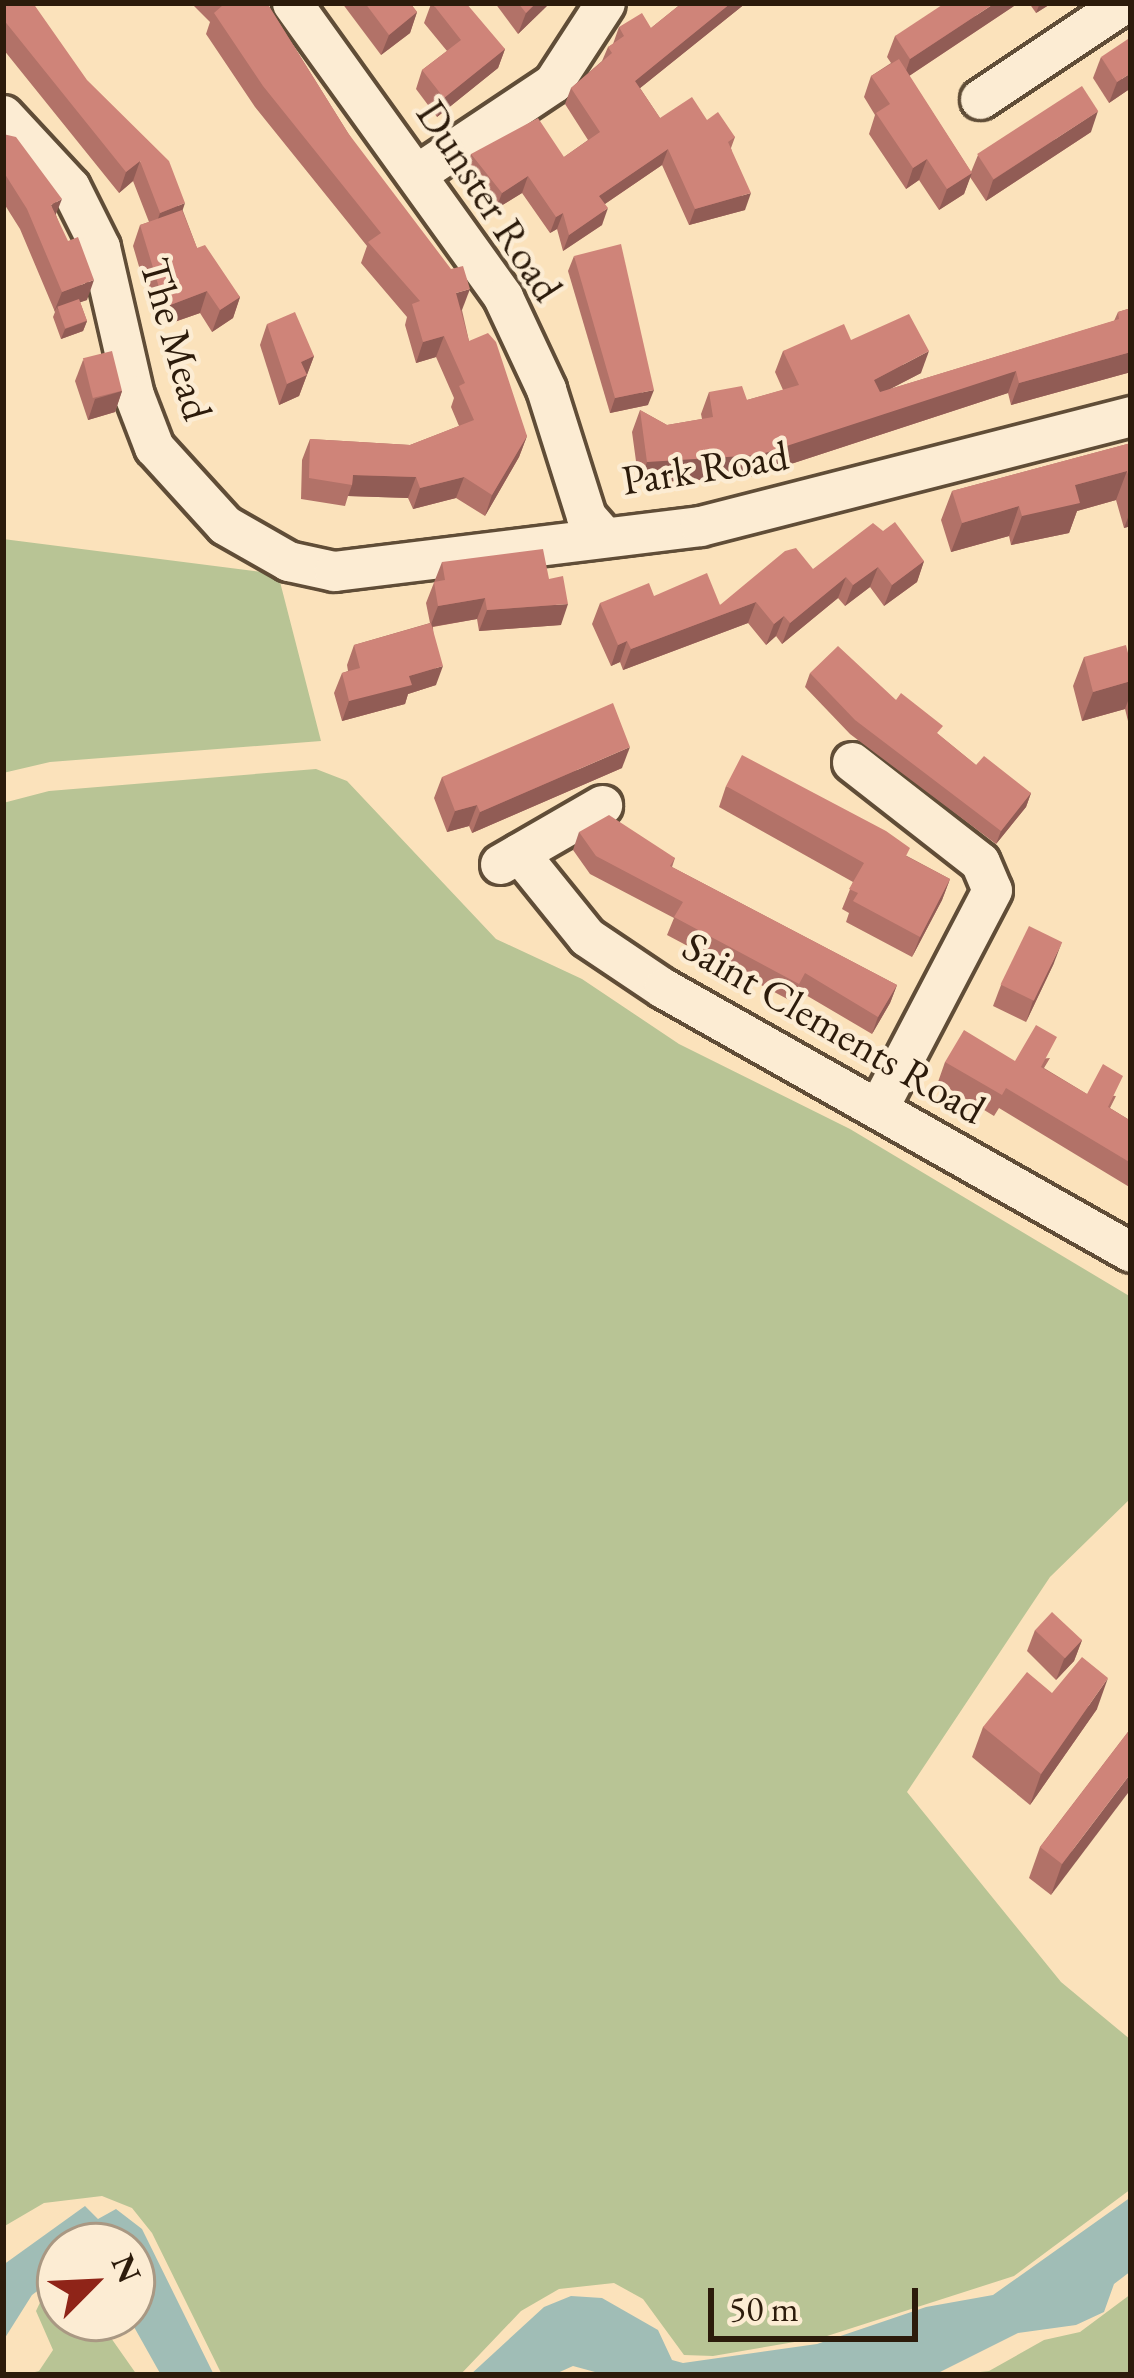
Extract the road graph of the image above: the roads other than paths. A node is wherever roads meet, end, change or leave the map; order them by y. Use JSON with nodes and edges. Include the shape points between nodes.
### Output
{"nodes":[{"id":1,"x":292,"y":3,"type":"edge"},
{"id":2,"x":605,"y":3,"type":"edge"},
{"id":3,"x":1124,"y":3,"type":"edge"},
{"id":4,"x":980,"y":99,"type":"dead end"},
{"id":5,"x":3,"y":116,"type":"edge"},
{"id":6,"x":418,"y":173,"type":"junction"},
{"id":7,"x":1131,"y":416,"type":"edge"},
{"id":8,"x":601,"y":533,"type":"junction"},
{"id":9,"x":288,"y":560,"type":"joint"},
{"id":10,"x":852,"y":762,"type":"dead end"},
{"id":11,"x":602,"y":806,"type":"dead end"},
{"id":12,"x":878,"y":1108,"type":"junction"},
{"id":13,"x":1131,"y":1252,"type":"edge"}],
"edges":[{"from":1,"to":6,"type":"street","name":"Dunster Road"},
{"from":2,"to":6,"type":"street","via":[[553,83]]},
{"from":3,"to":4,"type":"street"},
{"from":5,"to":9,"type":"street","name":"The Mead","via":[[70,187],[100,247],[154,447],[225,525]]},
{"from":6,"to":8,"type":"street","name":"Dunster Road","via":[[503,297],[546,389],[586,515]]},
{"from":7,"to":8,"type":"street","name":"Park Road","via":[[700,526]]},
{"from":8,"to":9,"type":"street","name":"Park Road","via":[[334,571]]},
{"from":10,"to":12,"type":"street","via":[[980,862],[992,890]]},
{"from":11,"to":12,"type":"street","name":"Saint Clements Road","via":[[510,858],[587,938]]},
{"from":12,"to":13,"type":"street","name":"Saint Clements Road"}]}
